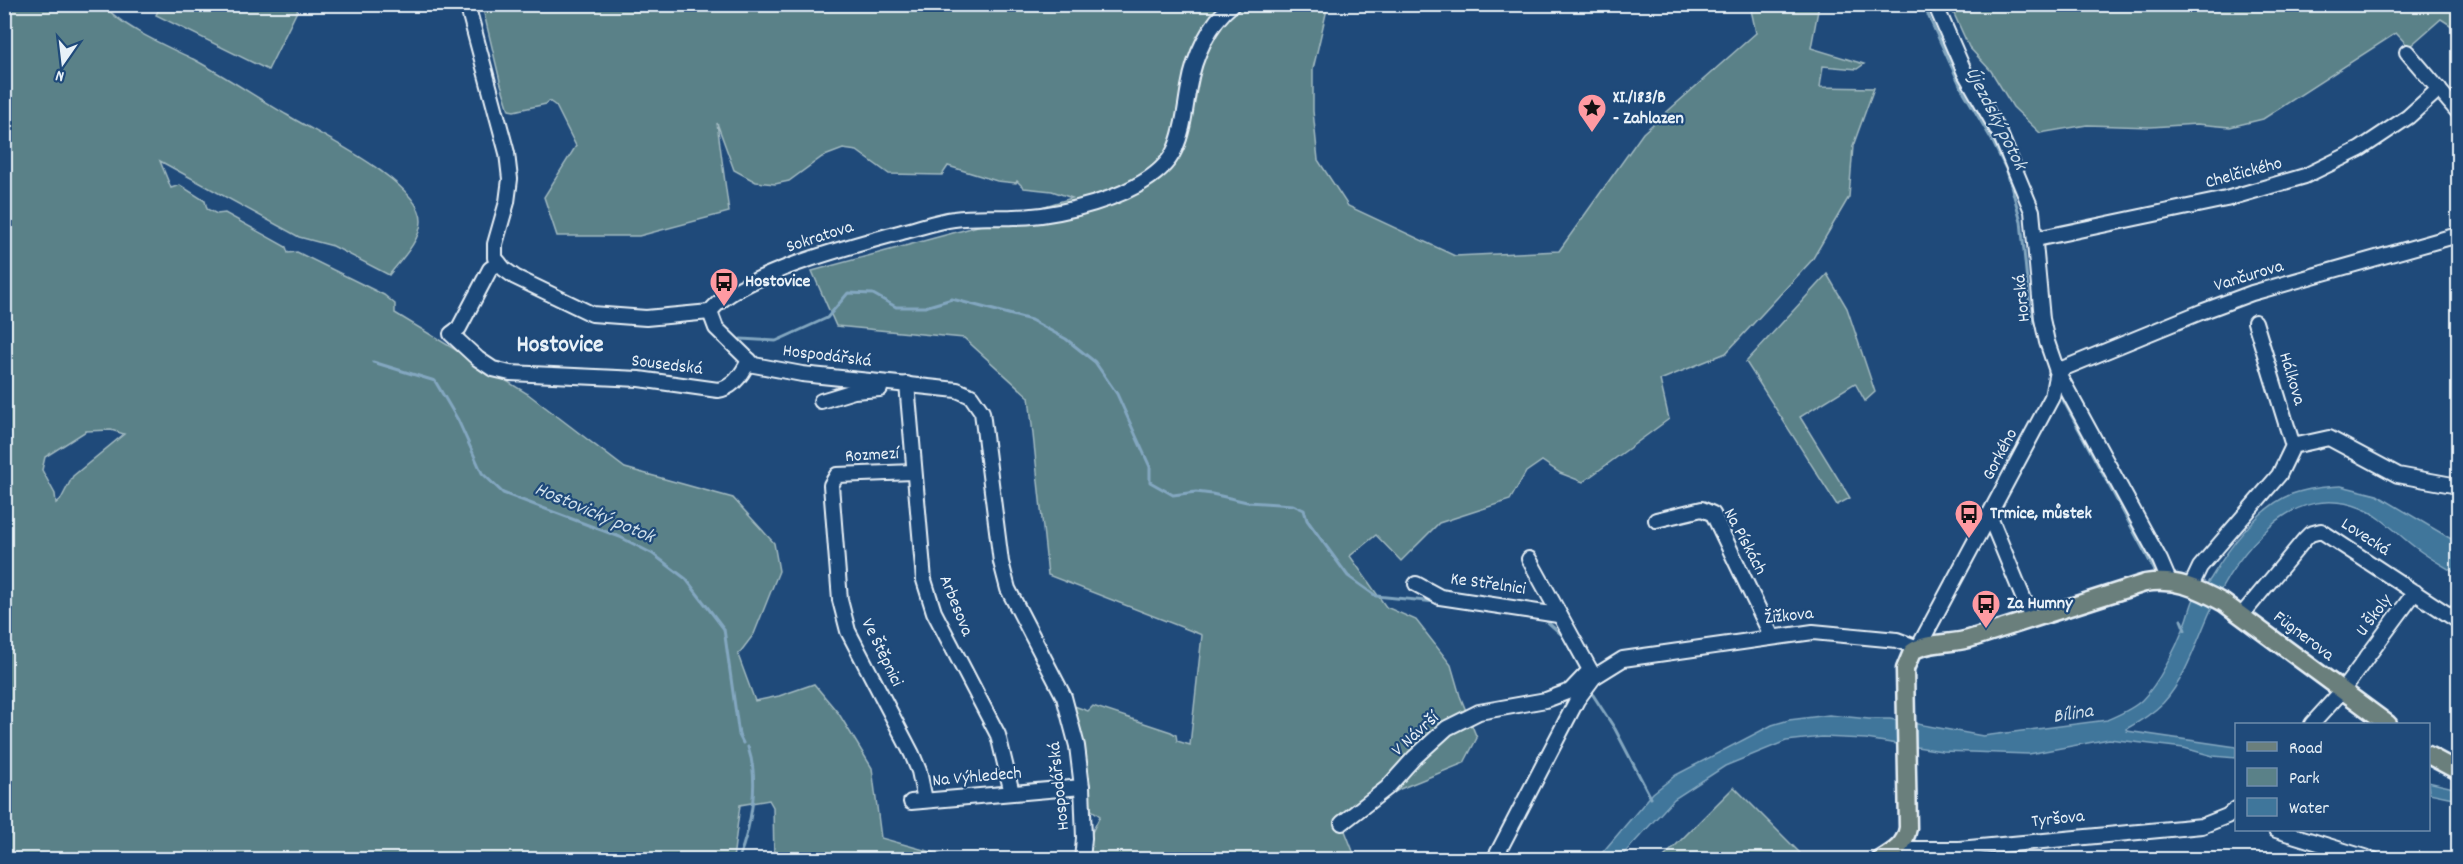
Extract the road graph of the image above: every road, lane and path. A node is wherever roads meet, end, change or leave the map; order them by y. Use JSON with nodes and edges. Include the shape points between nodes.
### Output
{"nodes":[{"id":1,"x":467,"y":4,"type":"edge"},
{"id":2,"x":1233,"y":4,"type":"edge"},
{"id":3,"x":1935,"y":4,"type":"edge"},
{"id":4,"x":2407,"y":52,"type":"dead end"},
{"id":5,"x":2439,"y":89,"type":"junction"},
{"id":6,"x":2458,"y":112,"type":"edge"},
{"id":7,"x":2458,"y":235,"type":"edge"},
{"id":8,"x":2036,"y":239,"type":"junction"},
{"id":9,"x":499,"y":263,"type":"junction"},
{"id":10,"x":710,"y":312,"type":"junction"},
{"id":11,"x":2255,"y":322,"type":"dead end"},
{"id":12,"x":749,"y":360,"type":"junction"},
{"id":13,"x":2057,"y":371,"type":"junction"},
{"id":14,"x":905,"y":384,"type":"junction"},
{"id":15,"x":821,"y":401,"type":"dead end"},
{"id":16,"x":2293,"y":446,"type":"junction"},
{"id":17,"x":913,"y":472,"type":"junction"},
{"id":18,"x":833,"y":479,"type":"joint"},
{"id":19,"x":2458,"y":486,"type":"edge"},
{"id":20,"x":1989,"y":515,"type":"junction"},
{"id":21,"x":1656,"y":520,"type":"dead end"},
{"id":22,"x":1529,"y":558,"type":"dead end"},
{"id":23,"x":2169,"y":581,"type":"junction"},
{"id":24,"x":1416,"y":584,"type":"dead end"},
{"id":25,"x":2195,"y":587,"type":"junction"},
{"id":26,"x":2415,"y":592,"type":"junction"},
{"id":27,"x":1558,"y":615,"type":"junction"},
{"id":28,"x":2241,"y":616,"type":"junction"},
{"id":29,"x":2032,"y":619,"type":"junction"},
{"id":30,"x":2458,"y":621,"type":"edge"},
{"id":31,"x":1772,"y":637,"type":"junction"},
{"id":32,"x":1918,"y":648,"type":"junction"},
{"id":33,"x":1592,"y":674,"type":"junction"},
{"id":34,"x":2342,"y":691,"type":"junction"},
{"id":35,"x":2313,"y":723,"type":"edge"},
{"id":36,"x":2387,"y":723,"type":"edge"},
{"id":37,"x":2430,"y":755,"type":"edge"},
{"id":38,"x":2457,"y":766,"type":"edge"},
{"id":39,"x":1082,"y":787,"type":"junction"},
{"id":40,"x":1012,"y":793,"type":"junction"},
{"id":41,"x":918,"y":801,"type":"joint"},
{"id":42,"x":2233,"y":814,"type":"edge"},
{"id":43,"x":1342,"y":824,"type":"dead end"},
{"id":44,"x":2279,"y":831,"type":"edge"},
{"id":45,"x":1901,"y":854,"type":"edge"},
{"id":46,"x":1082,"y":860,"type":"edge"},
{"id":47,"x":1494,"y":860,"type":"edge"},
{"id":48,"x":1881,"y":860,"type":"edge"},
{"id":49,"x":2374,"y":860,"type":"edge"}],
"edges":[{"from":1,"to":9,"type":"street","via":[[507,153],[507,202],[495,244]]},
{"from":2,"to":10,"type":"street","name":"Sokratova","via":[[1210,30],[1189,84],[1174,150],[1157,172],[1136,187],[1067,210],[1016,218],[951,219],[863,242],[777,271],[735,292]]},
{"from":3,"to":8,"type":"street","name":"Horská","via":[[1965,73],[2019,176],[2032,211]]},
{"from":4,"to":5,"type":"street"},
{"from":5,"to":6,"type":"street"},
{"from":5,"to":8,"type":"street","name":"Chelčického","via":[[2408,117],[2360,149],[2305,176],[2226,200]]},
{"from":7,"to":13,"type":"street","name":"Vančurova","via":[[2252,293]]},
{"from":8,"to":13,"type":"street","name":"Horská","via":[[2042,319]]},
{"from":9,"to":10,"type":"street","via":[[515,277],[592,314],[646,318]]},
{"from":9,"to":12,"type":"street","name":"Sousedská","via":[[490,269],[459,328],[451,334],[493,369],[526,375],[639,379],[718,390],[727,389]]},
{"from":10,"to":12,"type":"street","name":"Hospodářská","via":[[716,328]]},
{"from":11,"to":16,"type":"street","name":"Hálkova"},
{"from":12,"to":14,"type":"street","name":"Hospodářská","via":[[754,365],[802,374]]},
{"from":13,"to":20,"type":"street","name":"Gorkého","via":[[2052,397]]},
{"from":13,"to":23,"type":"street","name":"Horská"},
{"from":14,"to":15,"type":"street","via":[[854,391]]},
{"from":14,"to":17,"type":"street","name":"Arbesova"},
{"from":14,"to":39,"type":"street","name":"Hospodářská","via":[[957,390],[971,396],[982,412],[1001,562],[1008,589],[1064,697],[1077,746]]},
{"from":16,"to":19,"type":"street","via":[[2329,438],[2398,475]]},
{"from":16,"to":25,"type":"street","via":[[2279,475],[2200,567]]},
{"from":17,"to":18,"type":"street","name":"Rozmezí","via":[[837,475]]},
{"from":17,"to":40,"type":"street","name":"Arbesova","via":[[924,580],[934,612],[998,735]]},
{"from":18,"to":41,"type":"street","name":"Ve Štěpnici","via":[[840,600],[848,631],[919,771]]},
{"from":20,"to":29,"type":"street"},
{"from":20,"to":32,"type":"street","name":"Gorkého"},
{"from":21,"to":31,"type":"street","name":"Na Pískách","via":[[1702,509],[1713,514]]},
{"from":22,"to":27,"type":"street","name":"Ke Střelnici"},
{"from":23,"to":25,"type":"main road","name":"Žižkova"},
{"from":23,"to":29,"type":"main road","name":"Žižkova","via":[[2145,583]]},
{"from":24,"to":27,"type":"street","name":"Ke Střelnici","via":[[1440,597]]},
{"from":25,"to":28,"type":"main road","name":"Fügnerova"},
{"from":26,"to":28,"type":"street","name":"Lovecká","via":[[2326,534],[2315,531]]},
{"from":26,"to":30,"type":"street","name":"Lovecká"},
{"from":26,"to":34,"type":"street","name":"U Školy"},
{"from":27,"to":33,"type":"street","name":"Ke Střelnici"},
{"from":28,"to":34,"type":"main road","name":"Fügnerova"},
{"from":29,"to":32,"type":"main road","name":"Žižkova","via":[[1952,644]]},
{"from":31,"to":32,"type":"street","name":"Žižkova","via":[[1813,632],[1897,640]]},
{"from":31,"to":33,"type":"street","name":"Žižkova","via":[[1623,659]]},
{"from":32,"to":45,"type":"main road","via":[[1906,664],[1908,828]]},
{"from":33,"to":43,"type":"street","name":"V Návrší","via":[[1570,692],[1479,712],[1447,728],[1387,788]]},
{"from":33,"to":47,"type":"street","name":"Žižkova"},
{"from":34,"to":35,"type":"street"},
{"from":34,"to":36,"type":"main road","name":"Fügnerova"},
{"from":37,"to":38,"type":"main road"},
{"from":39,"to":40,"type":"street","name":"Na Výhledech"},
{"from":39,"to":46,"type":"street","name":"Hospodářská"},
{"from":40,"to":41,"type":"street","name":"Na Výhledech"},
{"from":42,"to":45,"type":"street","name":"Tyršova","via":[[2202,826]]},
{"from":44,"to":49,"type":"street"},
{"from":45,"to":48,"type":"main road"}]}
